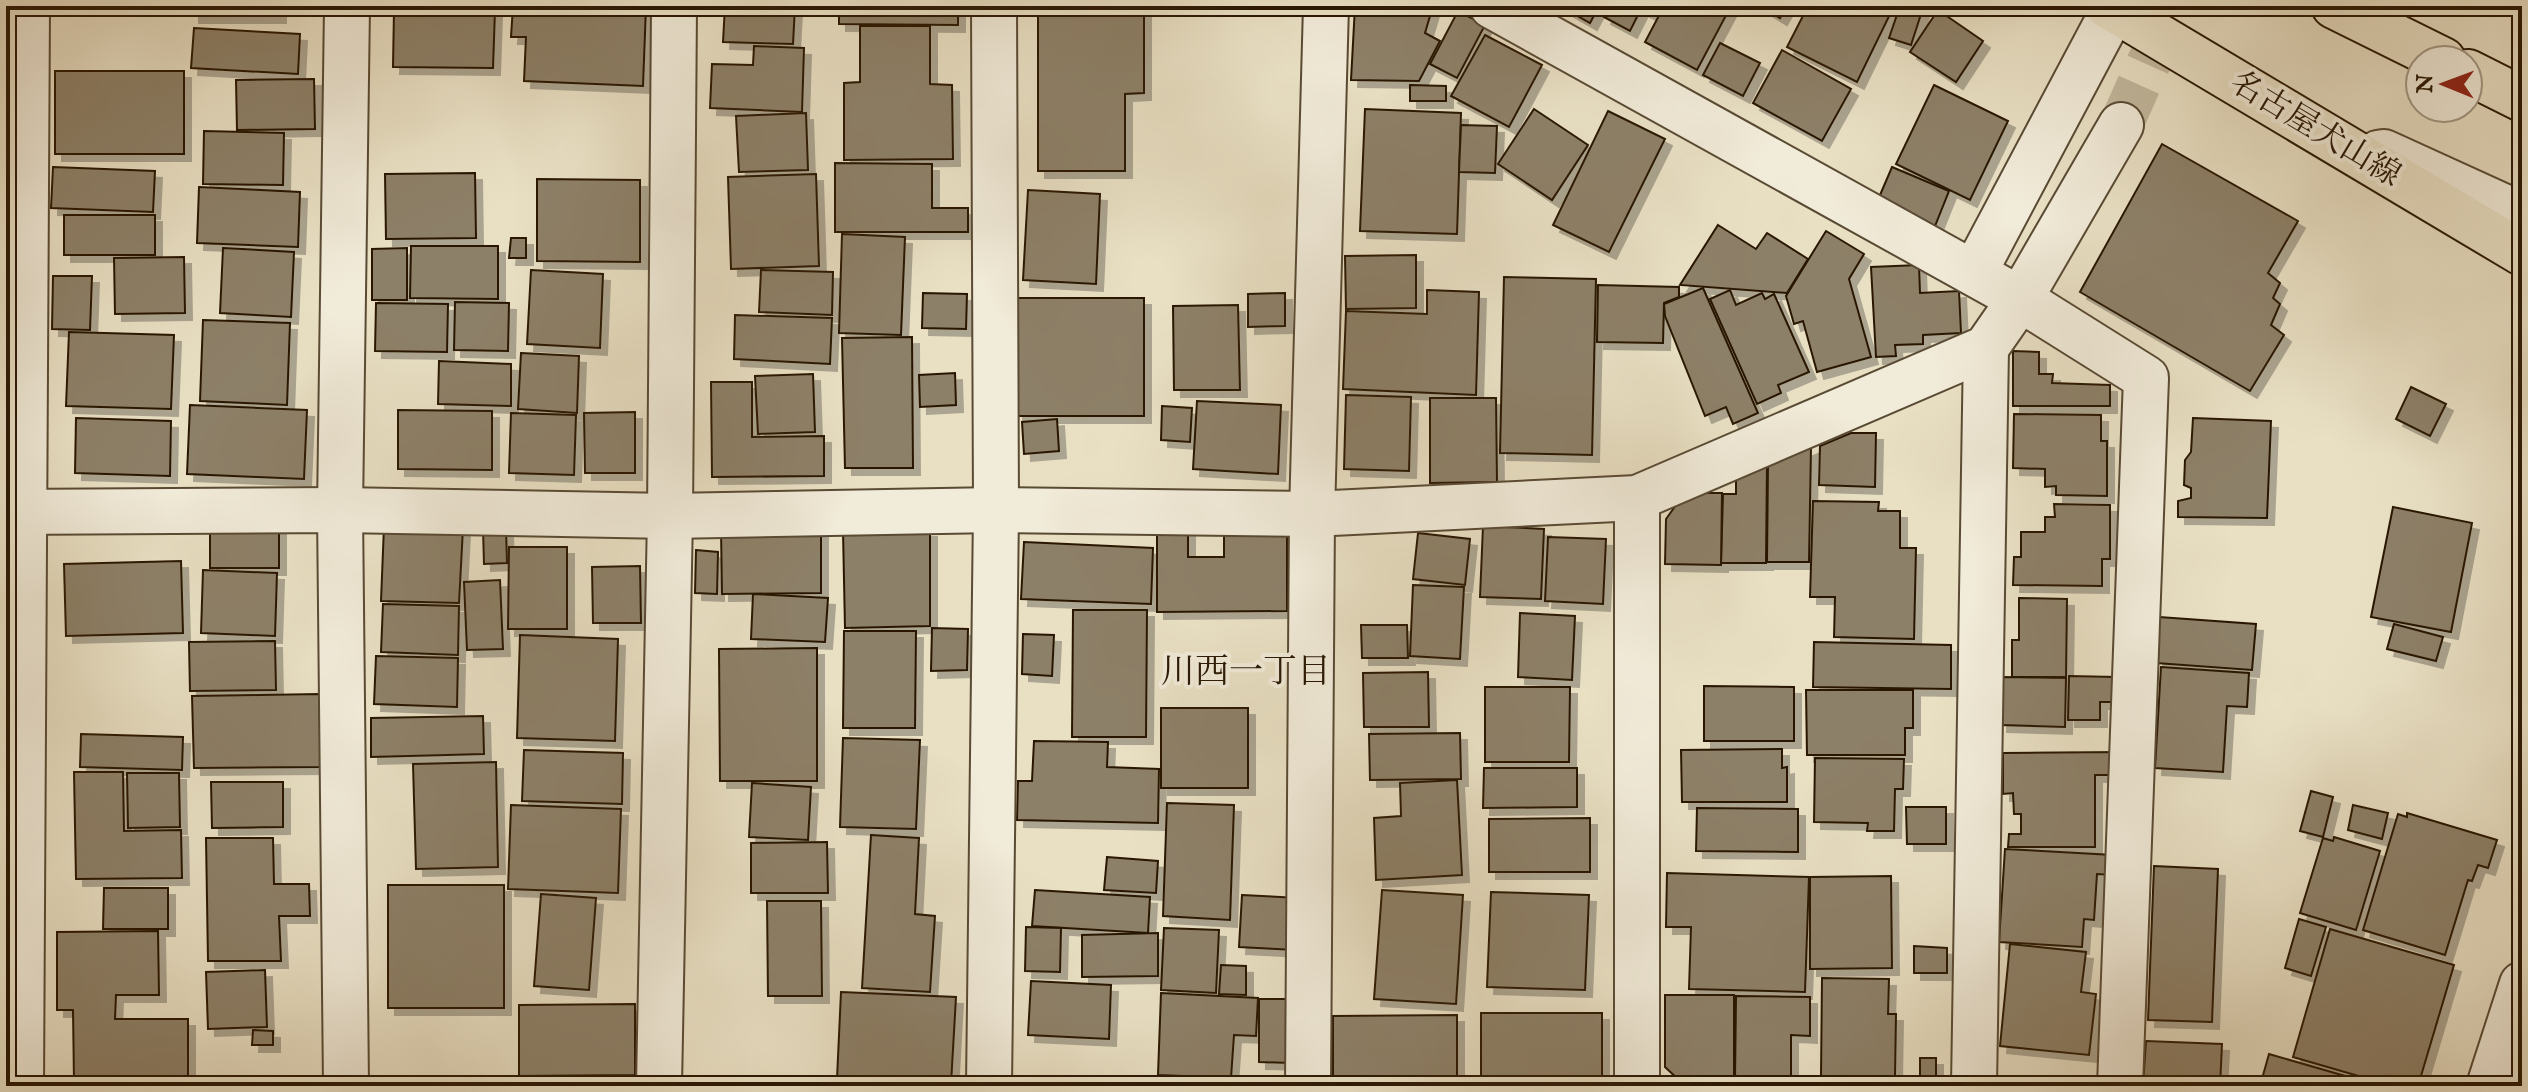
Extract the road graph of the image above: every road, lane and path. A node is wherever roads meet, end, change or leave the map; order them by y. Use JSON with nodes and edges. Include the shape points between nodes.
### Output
{"nodes":[{"id":1,"x":27,"y":6,"type":"edge"},
{"id":2,"x":347,"y":6,"type":"edge"},
{"id":3,"x":674,"y":6,"type":"edge"},
{"id":4,"x":994,"y":6,"type":"edge"},
{"id":5,"x":1326,"y":6,"type":"edge"},
{"id":6,"x":1492,"y":6,"type":"edge"},
{"id":7,"x":2334,"y":6,"type":"edge"},
{"id":8,"x":2111,"y":8,"type":"edge"},
{"id":9,"x":2411,"y":44,"type":"edge"},
{"id":10,"x":2484,"y":80,"type":"edge"},
{"id":11,"x":2522,"y":99,"type":"edge"},
{"id":12,"x":2121,"y":125,"type":"tunnel mouth"},
{"id":13,"x":2360,"y":158,"type":"junction"},
{"id":14,"x":2522,"y":215,"type":"edge"},
{"id":15,"x":2522,"y":253,"type":"edge"},
{"id":16,"x":1974,"y":273,"type":"junction"},
{"id":17,"x":2020,"y":299,"type":"junction"},
{"id":18,"x":1986,"y":348,"type":"junction"},
{"id":19,"x":1637,"y":498,"type":"junction"},
{"id":20,"x":340,"y":510,"type":"junction"},
{"id":21,"x":996,"y":510,"type":"junction"},
{"id":22,"x":15,"y":512,"type":"edge"},
{"id":23,"x":1312,"y":514,"type":"junction"},
{"id":24,"x":670,"y":516,"type":"junction"},
{"id":25,"x":2522,"y":984,"type":"edge"},
{"id":26,"x":21,"y":1086,"type":"edge"},
{"id":27,"x":346,"y":1086,"type":"edge"},
{"id":28,"x":659,"y":1086,"type":"edge"},
{"id":29,"x":989,"y":1086,"type":"edge"},
{"id":30,"x":1308,"y":1086,"type":"edge"},
{"id":31,"x":1637,"y":1086,"type":"edge"},
{"id":32,"x":1974,"y":1086,"type":"edge"},
{"id":33,"x":2120,"y":1086,"type":"edge"},
{"id":34,"x":2489,"y":1086,"type":"edge"}],
"edges":[{"from":1,"to":22,"type":"street"},
{"from":2,"to":20,"type":"street"},
{"from":3,"to":24,"type":"street"},
{"from":4,"to":21,"type":"street"},
{"from":5,"to":23,"type":"street"},
{"from":6,"to":16,"type":"street"},
{"from":7,"to":9,"type":"main road"},
{"from":8,"to":13,"type":"main road","name":"名古屋犬山線"},
{"from":8,"to":16,"type":"street"},
{"from":10,"to":11,"type":"main road"},
{"from":12,"to":17,"type":"street"},
{"from":13,"to":14,"type":"street","via":[[2384,152]]},
{"from":13,"to":15,"type":"main road","name":"名古屋犬山線"},
{"from":16,"to":17,"type":"street"},
{"from":17,"to":18,"type":"street"},
{"from":17,"to":33,"type":"street","via":[[2146,378]]},
{"from":18,"to":19,"type":"street"},
{"from":18,"to":32,"type":"street"},
{"from":19,"to":23,"type":"street"},
{"from":19,"to":31,"type":"street"},
{"from":20,"to":22,"type":"street"},
{"from":20,"to":24,"type":"street"},
{"from":20,"to":27,"type":"street"},
{"from":21,"to":23,"type":"street"},
{"from":21,"to":24,"type":"street"},
{"from":21,"to":29,"type":"street"},
{"from":22,"to":26,"type":"street"},
{"from":23,"to":30,"type":"street"},
{"from":24,"to":28,"type":"street"},
{"from":25,"to":34,"type":"street"}]}
